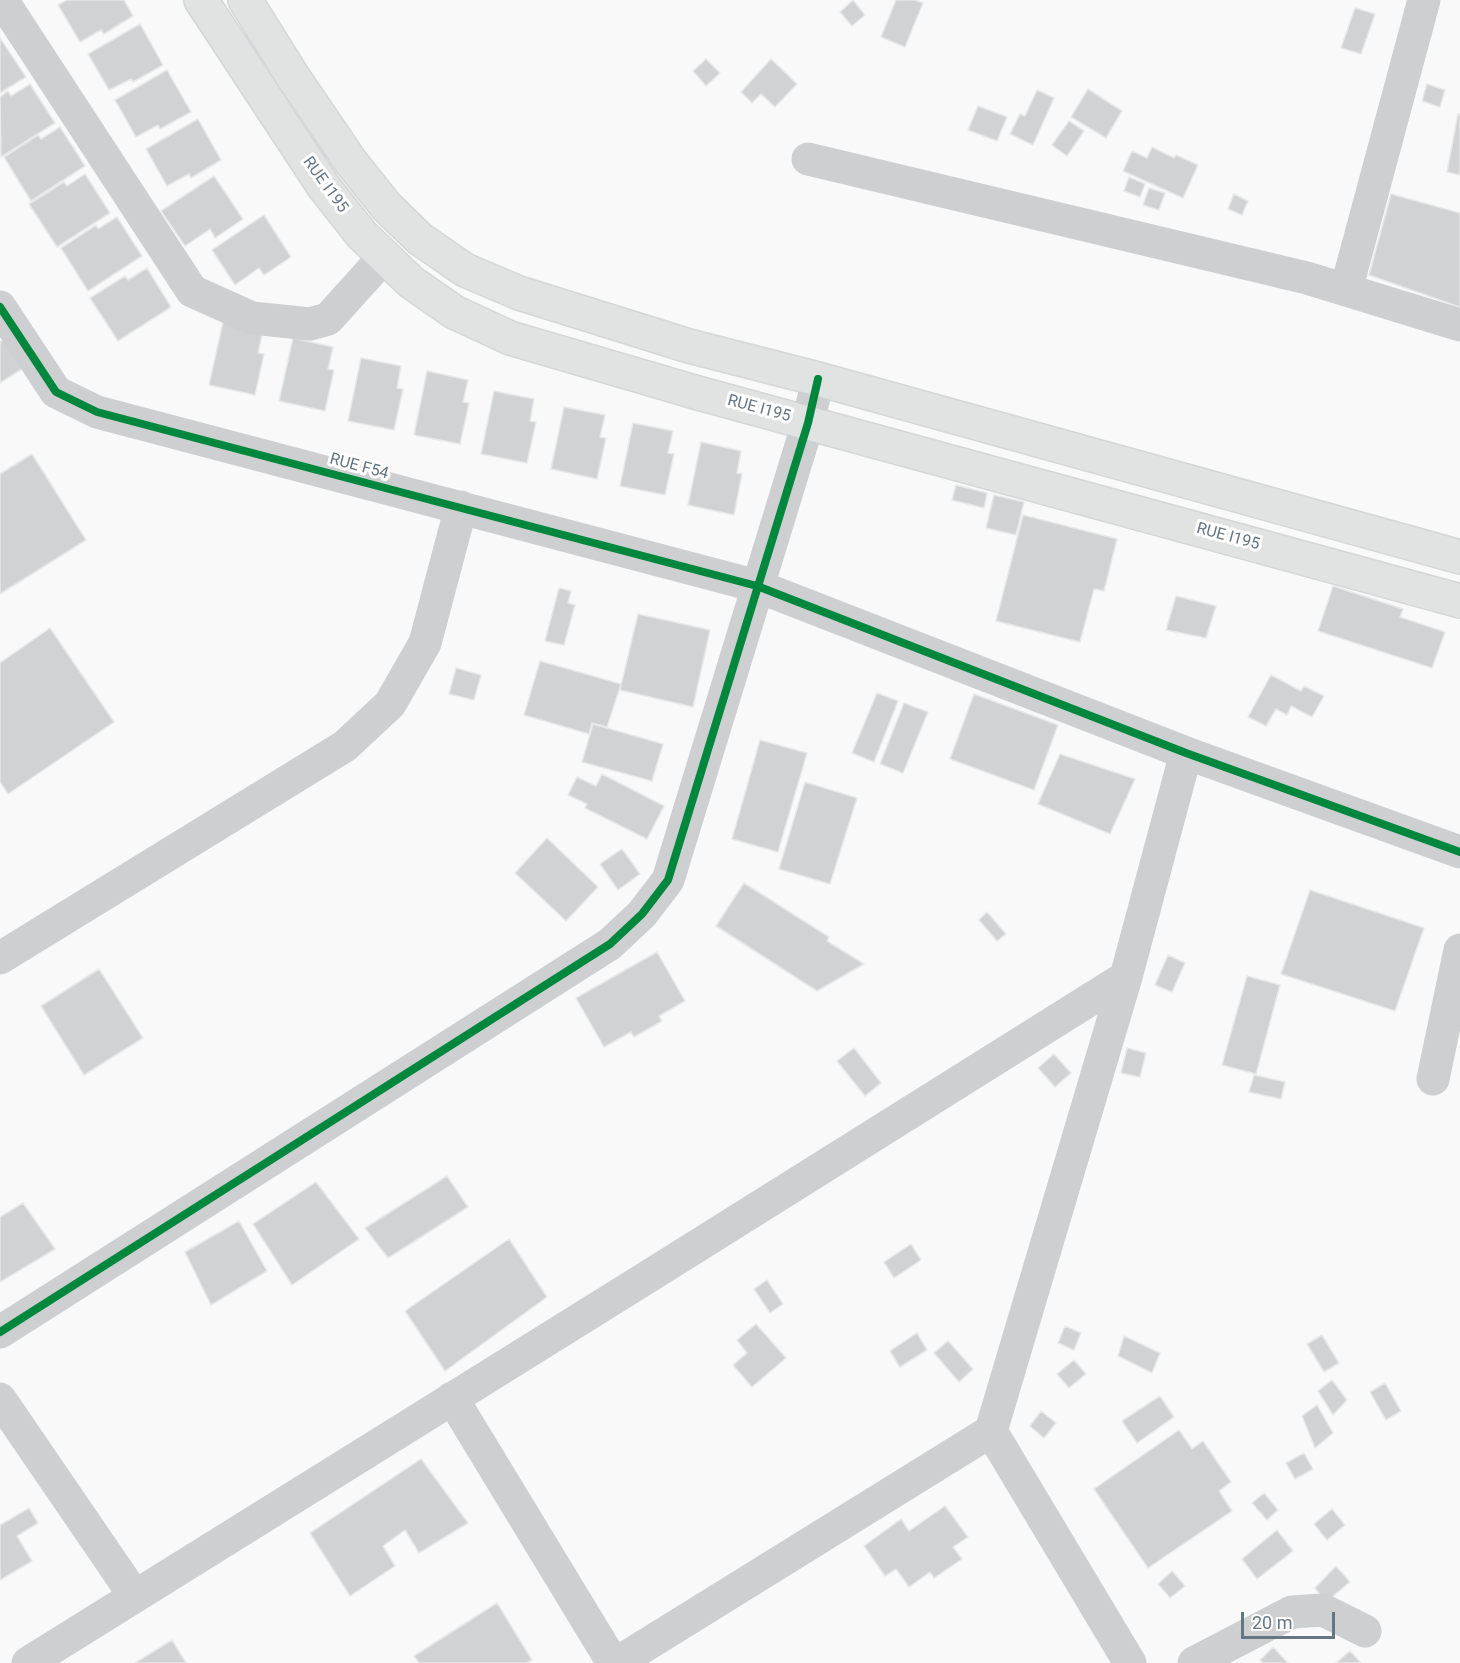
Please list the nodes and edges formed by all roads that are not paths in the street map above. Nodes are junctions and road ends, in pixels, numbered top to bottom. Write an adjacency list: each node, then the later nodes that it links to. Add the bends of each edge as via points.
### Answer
1 (2, 0): 6 (street, via 192,291 252,318 310,324 328,319)
2 (201, 0): 6 (main road, RUE I195, via 324,187)
3 (245, 0): 10 (main road, via 345,153 386,206 420,239 465,270 519,293 689,346)
4 (1424, 0): 7 (street)
5 (808, 159): 7 (street)
6 (384, 257): 11 (main road, RUE I195, via 454,312 510,338)
7 (1346, 290): 9 (street)
8 (0, 307): 12 (street, RUE F54, via 56,392 97,412)
9 (1460, 325)
10 (818, 379): 11 (street); 13 (main road)
11 (808, 423): 14 (street); 15 (main road, RUE I195)
12 (460, 507): 14 (street, RUE F54); 19 (street, via 425,643 390,704 345,746)
13 (1460, 557)
14 (757, 586): 16 (street, RUE F54); 22 (street, via 668,880 642,914 610,944)
15 (1460, 601)
16 (1186, 753): 17 (street, RUE F54); 20 (street)
17 (1460, 852)
18 (1460, 950): 21 (street)
19 (0, 958)
20 (1126, 977): 23 (street); 25 (street)
21 (1433, 1079)
22 (0, 1332)
23 (452, 1398): 26 (street); 29 (street)
24 (0, 1399): 26 (street)
25 (992, 1431): 29 (street); 30 (street)
26 (134, 1596): 28 (street)
27 (1365, 1631): 31 (street, via 1323,1610 1292,1612)
28 (28, 1663)
29 (615, 1663)
30 (1130, 1663)
31 (1194, 1663)

